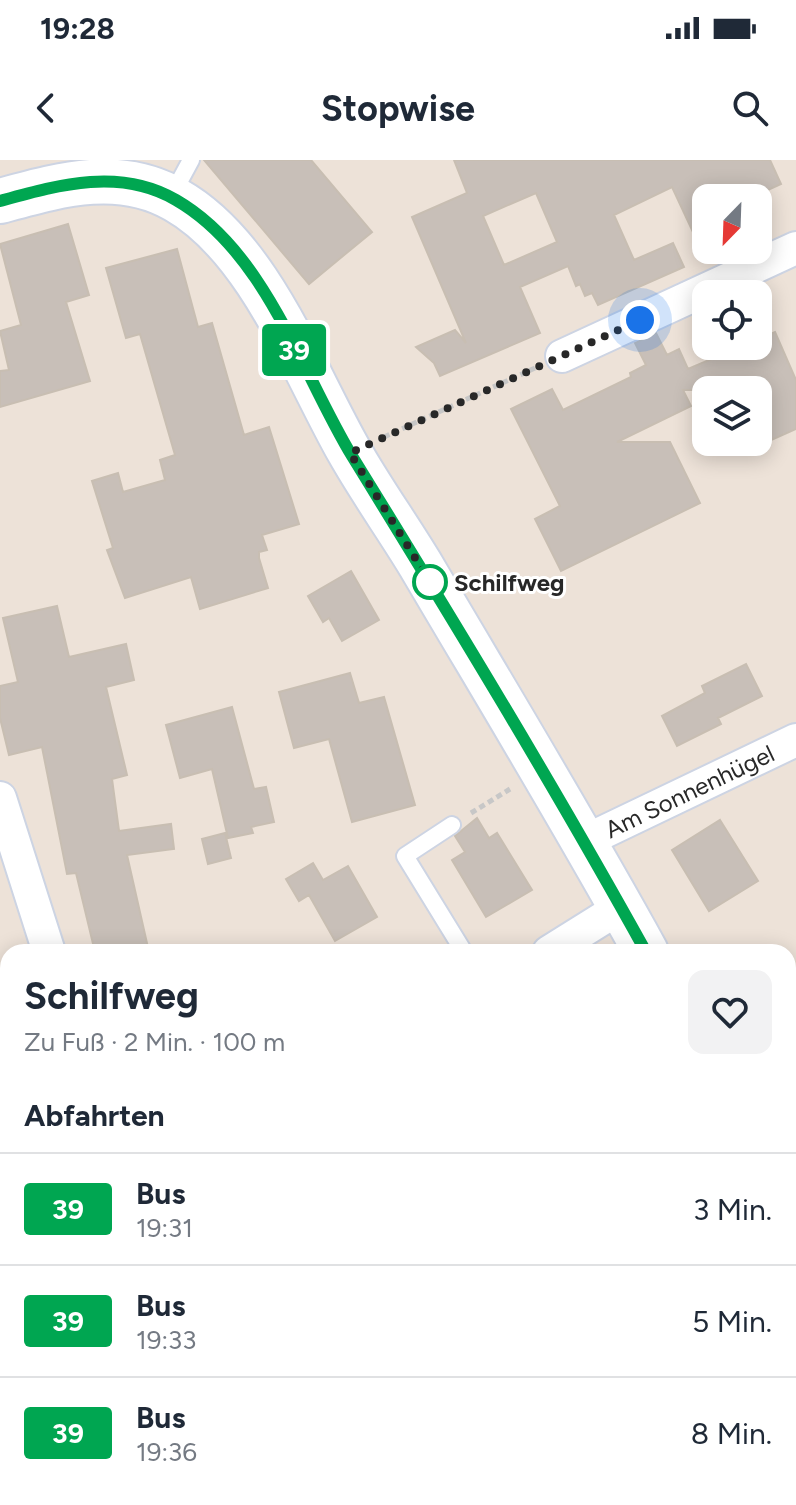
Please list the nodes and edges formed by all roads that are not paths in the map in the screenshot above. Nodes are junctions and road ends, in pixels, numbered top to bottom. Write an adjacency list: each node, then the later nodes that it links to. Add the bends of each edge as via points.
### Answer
1 (113, 171): 2 (street); 3 (street)
2 (181, 179): 9 (street, via 207,221 252,273 350,453)
3 (0, 201)
4 (796, 248): 5 (street)
5 (562, 356)
6 (796, 740): 9 (street, Am Sonnenhügel)
7 (0, 798): 11 (street)
8 (452, 825): 12 (lane, via 405,856)
9 (583, 842): 10 (street)
10 (621, 907): 13 (street); 14 (street)
11 (46, 944)
12 (459, 944)
13 (562, 944)
14 (642, 944)

